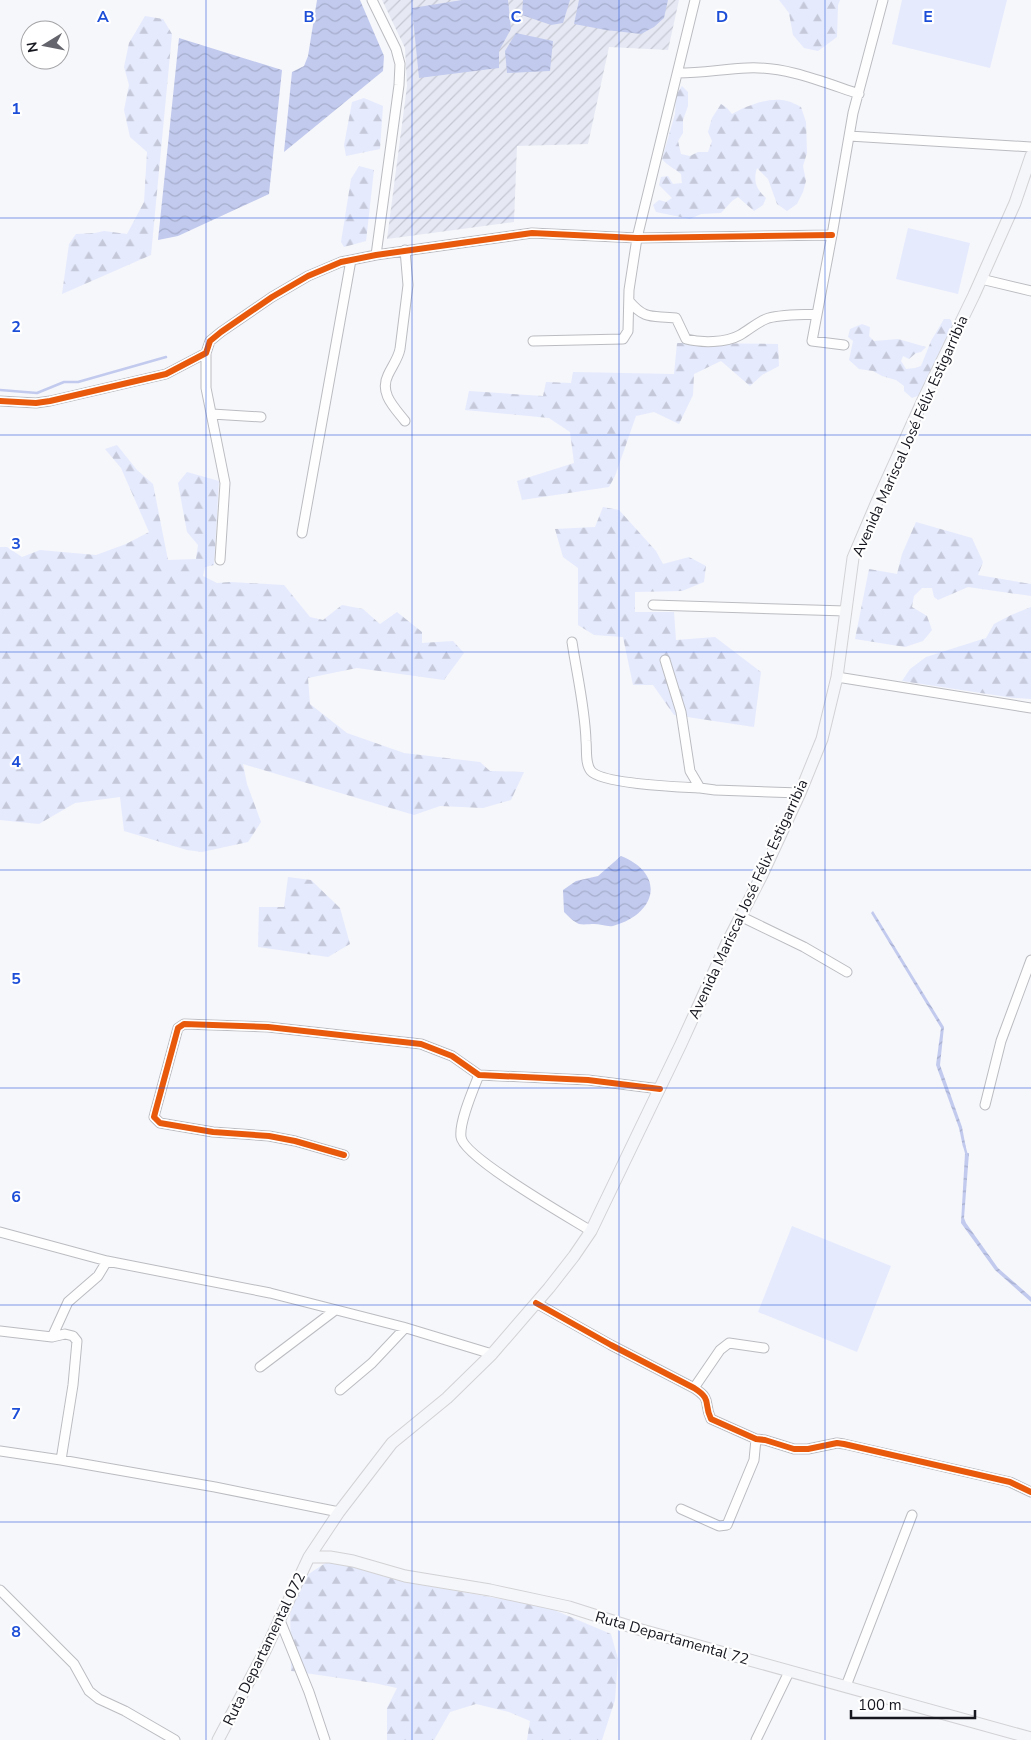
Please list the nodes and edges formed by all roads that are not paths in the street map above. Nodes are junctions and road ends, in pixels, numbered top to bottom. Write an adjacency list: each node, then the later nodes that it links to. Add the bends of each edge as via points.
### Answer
1 (372, 0): 12 (street, via 400,64)
2 (695, 0): 4 (street)
3 (883, 0): 5 (street)
4 (678, 73): 5 (street, via 748,68 785,71); 10 (street)
5 (858, 94): 6 (street)
6 (849, 136): 7 (street); 9 (street)
7 (1031, 147)
8 (1031, 156): 14 (main road, Avenida Mariscal José Félix Estigarribia, via 1015,203)
9 (832, 235): 10 (street); 17 (street)
10 (637, 238): 11 (street, via 532,233); 16 (street)
11 (405, 250): 12 (street); 24 (street, via 408,285 400,349 384,383 386,395)
12 (376, 255): 13 (street)
13 (351, 260): 20 (street, via 308,276 272,297 210,341); 25 (street)
14 (981, 279): 15 (street); 28 (main road, Avenida Mariscal José Félix Estigarribia, via 857,549)
15 (1031, 291)
16 (629, 301): 17 (street, via 638,312 651,317 676,318 686,339 692,340 729,340 768,318); 18 (street, via 628,330 623,339)
17 (817, 314): 19 (street, via 812,341)
18 (533, 341)
19 (844, 345)
20 (206, 353): 21 (street, via 166,374 50,401); 22 (street, via 206,388)
21 (0, 401)
22 (212, 414): 23 (street); 26 (street, via 225,483)
23 (261, 417)
24 (405, 421)
25 (302, 533)
26 (220, 560)
27 (653, 605): 28 (street)
28 (846, 611): 31 (main road, Avenida Mariscal José Félix Estigarribia)
29 (572, 642): 33 (street, via 591,771 632,782)
30 (665, 660): 33 (street, via 681,712 690,771)
31 (837, 677): 32 (street); 34 (main road, Avenida Mariscal José Félix Estigarribia, via 822,739)
32 (1031, 708)
33 (700, 788): 34 (street)
34 (800, 793): 35 (main road, Avenida Mariscal José Félix Estigarribia)
35 (740, 916): 37 (street); 39 (main road, Avenida Mariscal José Félix Estigarribia)
36 (1031, 960): 40 (street, via 1001,1041)
37 (847, 972)
38 (479, 1075): 39 (street, via 588,1080); 41 (street, via 452,1056 421,1044 268,1028 184,1024 178,1028 154,1117 160,1123 213,1132 269,1136); 42 (street, via 462,1125 462,1144 543,1203)
39 (660, 1089): 42 (main road, Avenida Mariscal José Félix Estigarribia)
40 (985, 1105)
41 (344, 1155)
42 (590, 1231): 45 (main road, Avenida Mariscal José Félix Estigarribia)
43 (0, 1232): 44 (street)
44 (107, 1261): 46 (street, via 270,1293); 49 (street, via 98,1276 68,1302)
45 (536, 1303): 51 (main road, Avenida Mariscal José Félix Estigarribia); 53 (street)
46 (334, 1311): 47 (street); 52 (street)
47 (405, 1328): 51 (street); 54 (street, via 372,1363)
48 (0, 1331): 49 (street)
49 (52, 1337): 57 (street, via 65,1334 77,1341)
50 (764, 1348): 53 (street, via 724,1345)
51 (492, 1354): 60 (main road, Avenida Mariscal José Félix Estigarribia, via 447,1398 392,1443)
52 (260, 1368)
53 (694, 1388): 55 (street, via 707,1399 711,1419)
54 (340, 1390)
55 (756, 1439): 58 (street, via 794,1449 844,1444 1010,1482); 59 (street, via 754,1460 727,1525 719,1526)
56 (0, 1451): 57 (street)
57 (61, 1460): 60 (street, via 216,1486)
58 (1031, 1492)
59 (681, 1509)
60 (339, 1512): 62 (main road, Avenida Mariscal José Félix Estigarribia)
61 (912, 1514): 66 (street)
62 (309, 1557): 64 (main road, Ruta Departamental 072); 65 (main road, Ruta Departamental 72, via 353,1561 405,1576 569,1607)
63 (0, 1590): 68 (street, via 74,1664 89,1691)
64 (279, 1618): 69 (main road, Ruta Departamental 072); 70 (street)
65 (789, 1672): 66 (main road, Ruta Departamental 72); 71 (street)
66 (846, 1686): 67 (main road, Ruta Departamental 72)
67 (1031, 1738)
68 (175, 1740)
69 (218, 1740)
70 (325, 1740)
71 (756, 1740)

